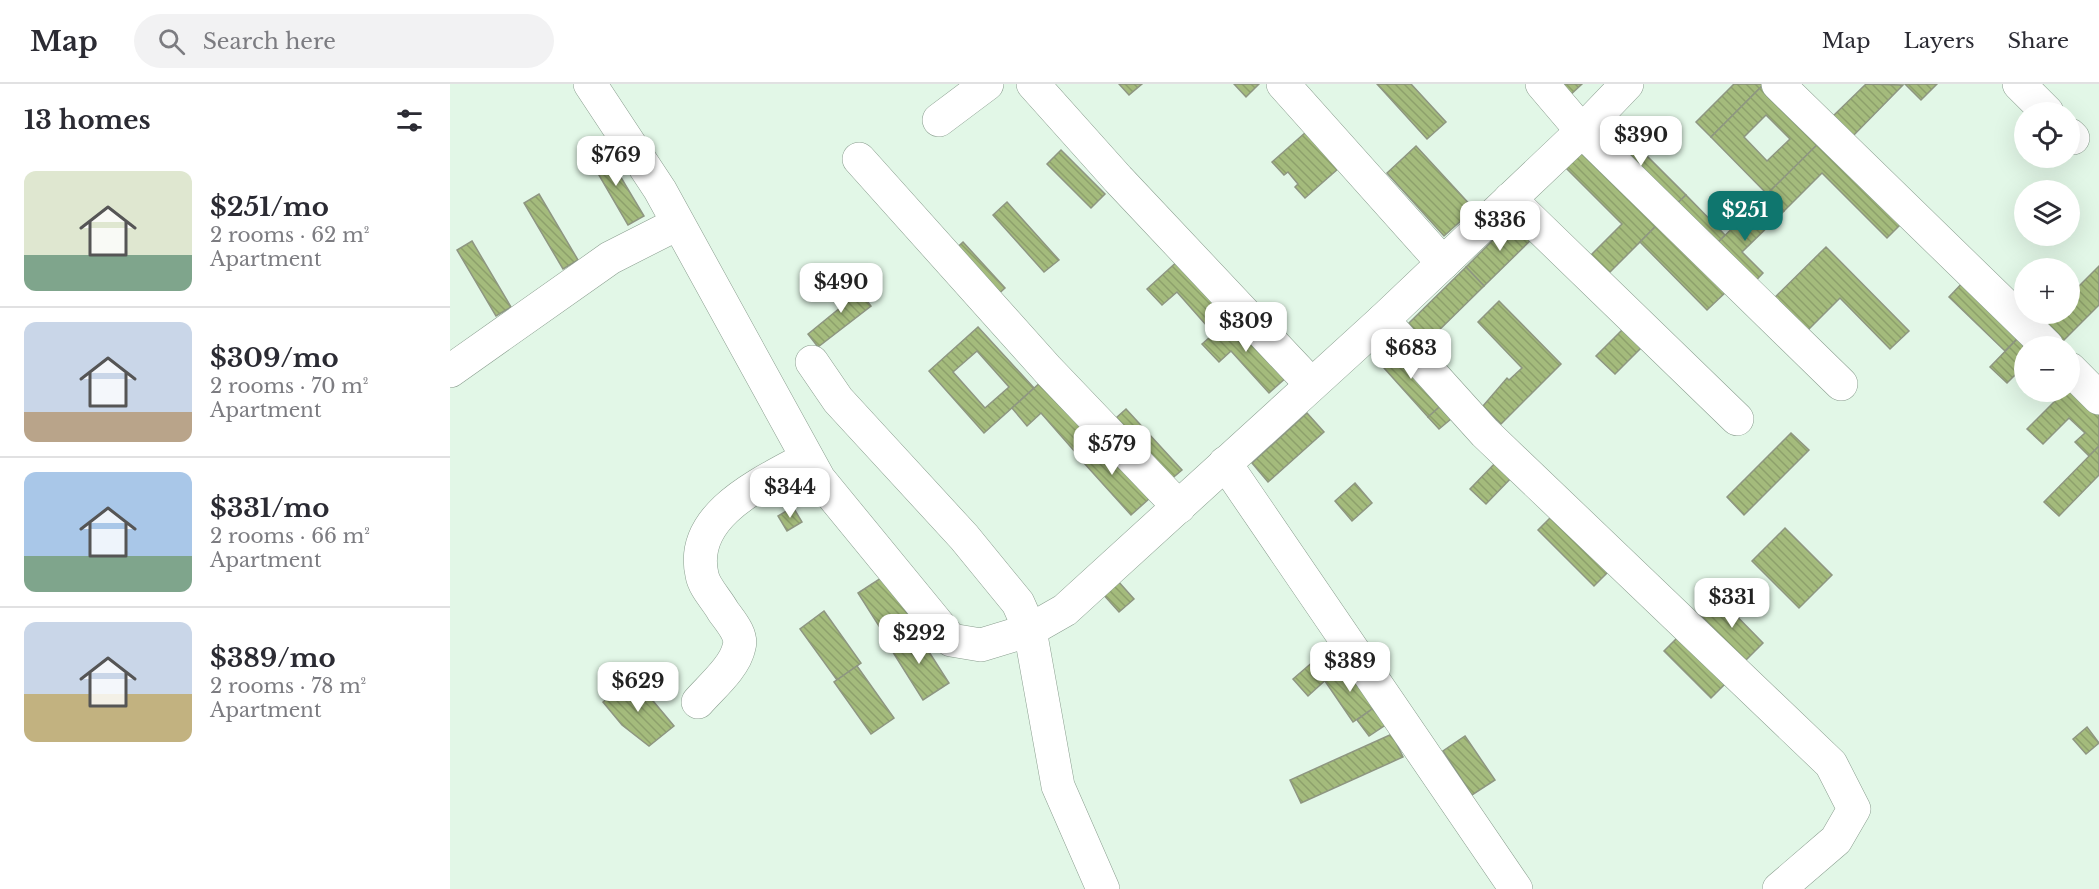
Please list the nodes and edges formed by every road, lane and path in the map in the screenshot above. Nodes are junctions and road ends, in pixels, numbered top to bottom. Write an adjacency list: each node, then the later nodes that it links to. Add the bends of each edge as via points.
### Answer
1 (590, 84): 14 (street, via 660,190)
2 (987, 84): 10 (street)
3 (1033, 84): 21 (street)
4 (1283, 84): 15 (street)
5 (1542, 84): 11 (street)
6 (1627, 84): 11 (street)
7 (1778, 84): 17 (street)
8 (2019, 84): 9 (street)
9 (2038, 102)
10 (939, 120)
11 (1582, 131): 13 (street); 22 (street)
12 (860, 159): 27 (street, via 1047,370)
13 (1510, 199): 15 (street); 24 (street)
14 (677, 225): 19 (street, via 610,258); 25 (street)
15 (1443, 263): 16 (street)
16 (1383, 320): 21 (street); 32 (street, via 1485,433 1831,764 1854,809 1836,840)
17 (2037, 336)
18 (812, 362): 28 (street, via 845,408 964,537 1018,603)
19 (450, 371)
20 (2080, 379): 23 (street)
21 (1311, 384): 26 (street)
22 (1842, 384)
23 (2099, 398)
24 (1737, 419)
25 (807, 458): 28 (street, via 819,479 951,640 981,645); 29 (street, via 746,493 712,524 700,546 702,577 738,633 740,645 735,657)
26 (1225, 463): 27 (street); 31 (street)
27 (1179, 507): 28 (street, via 1065,610)
28 (1030, 630): 30 (street, via 1058,786)
29 (698, 702)
30 (1103, 889)
31 (1516, 889)
32 (1779, 889)

